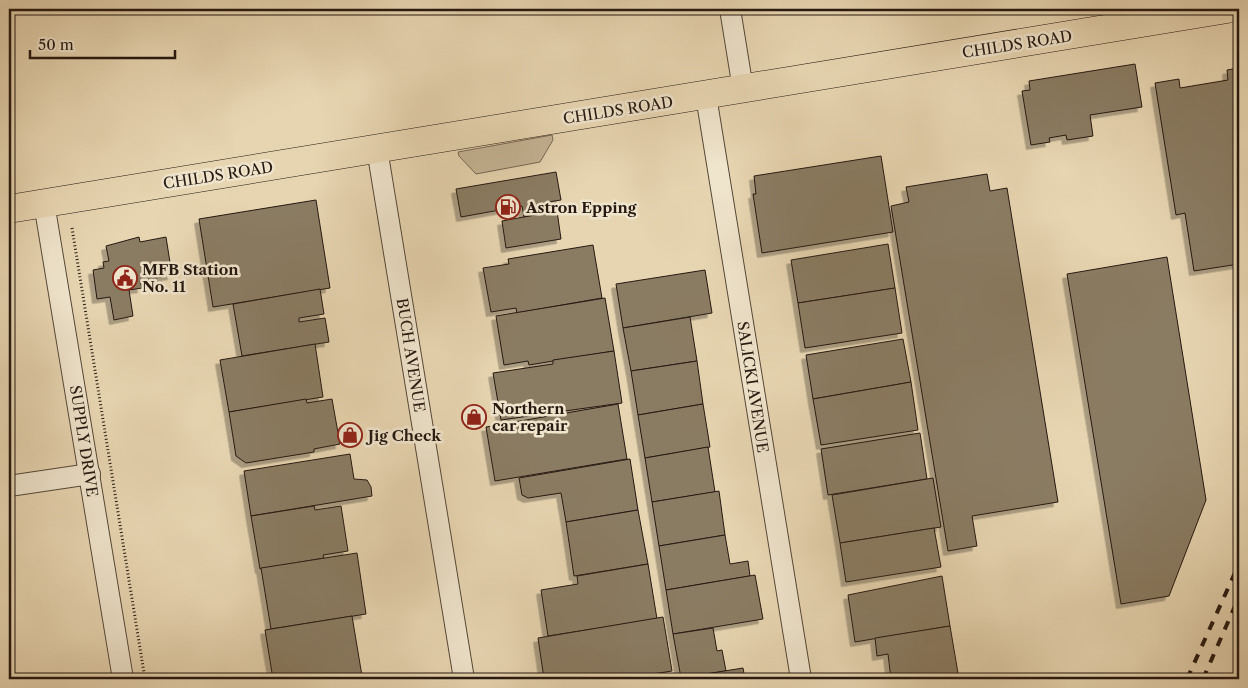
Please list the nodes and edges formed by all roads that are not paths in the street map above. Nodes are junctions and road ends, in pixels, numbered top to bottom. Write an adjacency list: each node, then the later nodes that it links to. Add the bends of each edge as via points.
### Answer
1 (730, 9): 3 (street)
2 (1227, 9): 3 (main road, CHILDS ROAD)
3 (743, 89): 4 (main road, CHILDS ROAD)
4 (706, 96): 5 (main road, CHILDS ROAD); 12 (street, SALICKI AVENUE)
5 (377, 149): 6 (main road, CHILDS ROAD); 11 (street, BUCH AVENUE)
6 (44, 203): 7 (main road, CHILDS ROAD); 8 (street, SUPPLY DRIVE)
7 (9, 209)
8 (90, 474): 9 (street); 10 (street, SUPPLY DRIVE)
9 (9, 486)
10 (122, 679)
11 (464, 679)
12 (801, 679)

